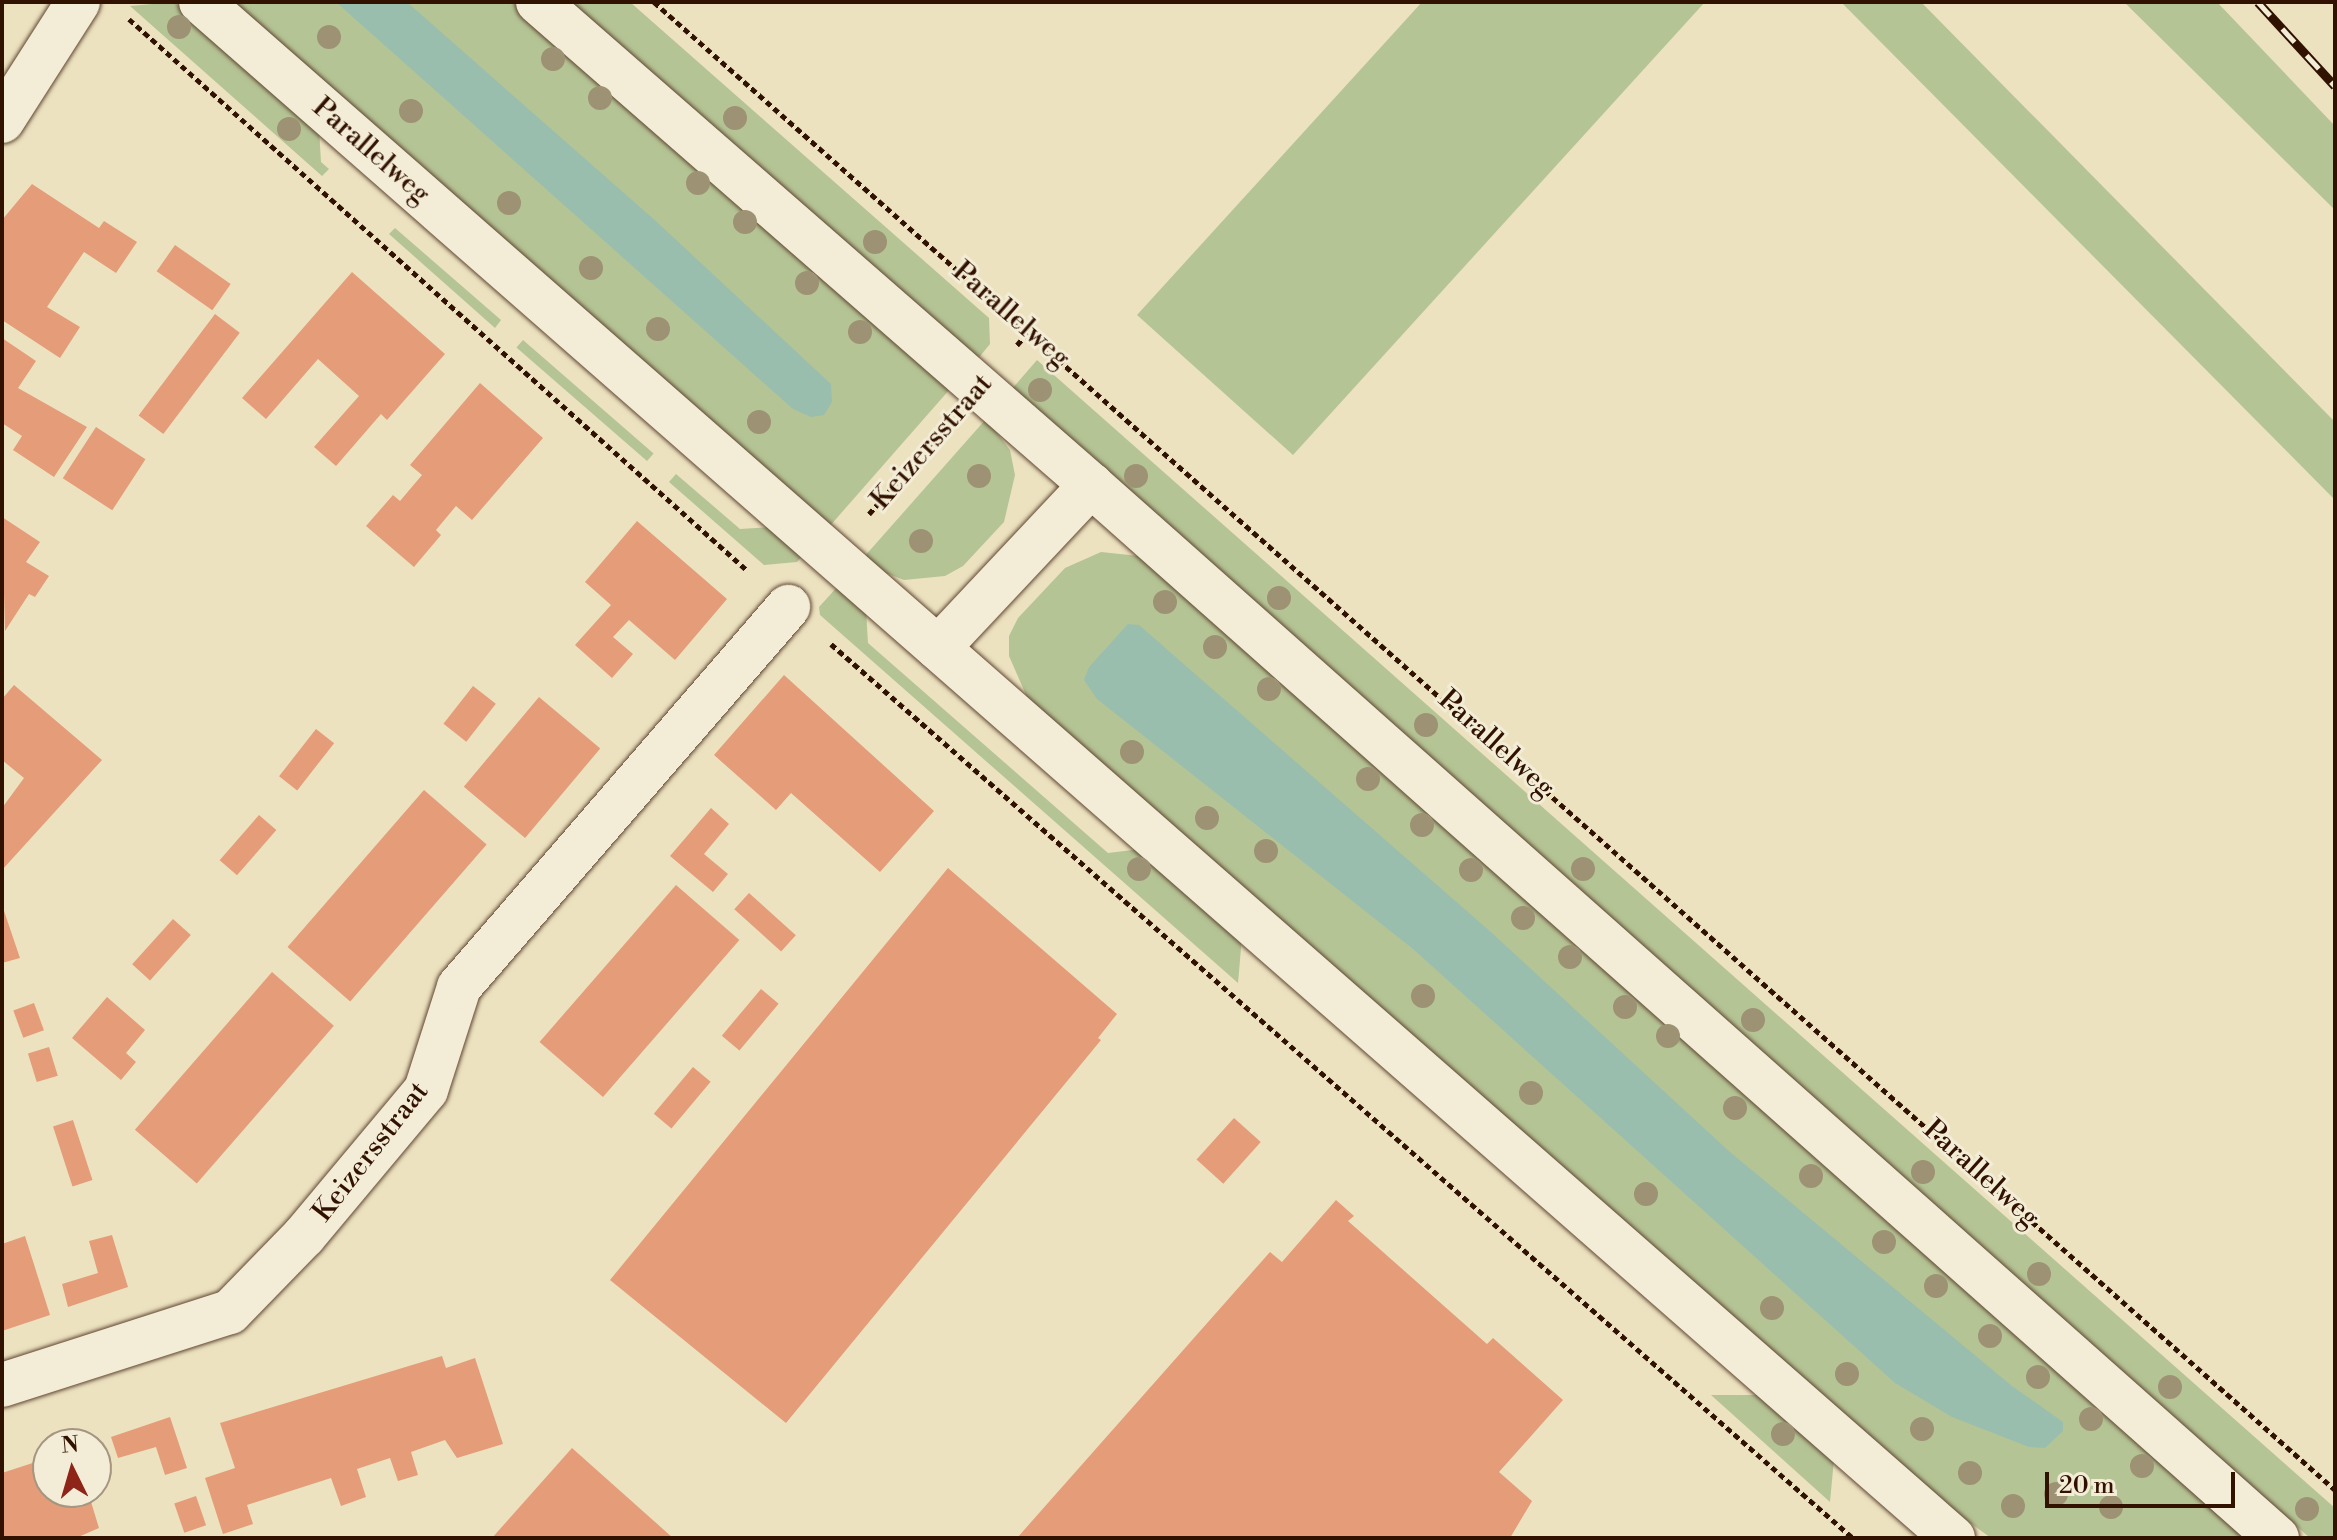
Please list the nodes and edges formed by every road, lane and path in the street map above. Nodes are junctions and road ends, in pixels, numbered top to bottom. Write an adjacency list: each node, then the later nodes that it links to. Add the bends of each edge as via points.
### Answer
1 (78, 2): 6 (street)
2 (201, 2): 10 (street, Parallelweg)
3 (538, 2): 8 (street)
4 (654, 2): 7 (path, Parallelweg)
5 (122, 13): 11 (path)
6 (2, 121)
7 (1029, 331): 8 (path, Keizersstraat); 14 (path, Parallelweg)
8 (980, 387): 9 (street); 10 (path, Keizersstraat)
9 (1091, 485): 12 (street); 17 (street)
10 (834, 554): 12 (street, Parallelweg)
11 (788, 607): 13 (street, Keizersstraat, via 459,987 426,1090 304,1236 230,1312); 15 (path)
12 (938, 648): 16 (street, Parallelweg)
13 (2, 1385)
14 (2335, 1490)
15 (1853, 1538)
16 (1953, 1538)
17 (2277, 1538)

